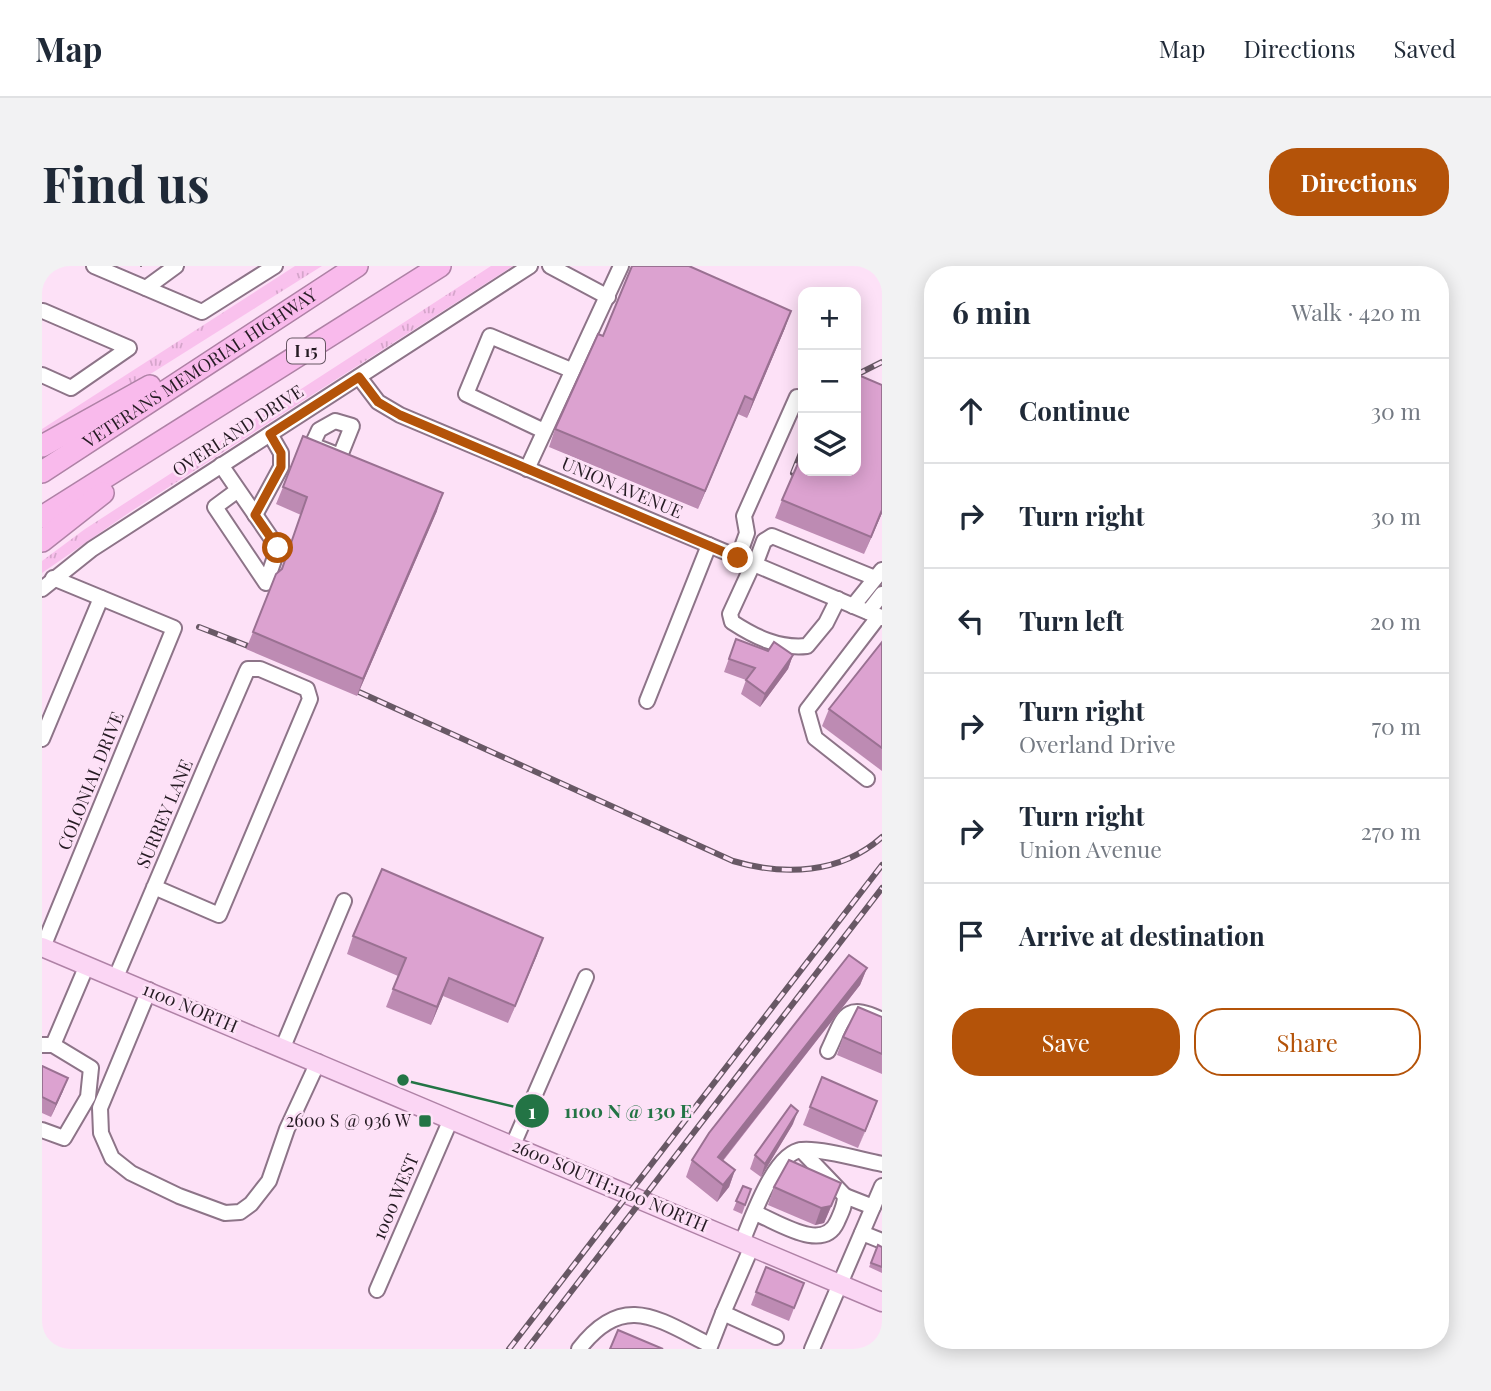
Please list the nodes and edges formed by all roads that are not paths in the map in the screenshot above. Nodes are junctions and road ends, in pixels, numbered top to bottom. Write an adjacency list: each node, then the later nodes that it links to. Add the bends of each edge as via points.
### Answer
1 (94, 266): 9 (street)
2 (176, 266): 9 (street)
3 (275, 266): 9 (street, via 202,312)
4 (357, 266): 12 (highway, VETERANS MEMORIAL HIGHWAY / I 15)
5 (440, 266): 22 (highway, I 15)
6 (530, 266): 16 (street, OVERLAND DRIVE)
7 (550, 266): 10 (street)
8 (621, 266): 10 (street)
9 (146, 288)
10 (608, 297): 14 (street)
11 (42, 298): 13 (street, via 47,301)
12 (304, 300): 23 (highway); 26 (highway, VETERANS MEMORIAL HIGHWAY / I 15)
13 (42, 312): 15 (street, via 129,348 71,388)
14 (571, 370): 20 (street); 20 (street, via 490,336 466,394)
15 (42, 375)
16 (359, 377): 18 (street, OVERLAND DRIVE); 25 (street, UNION AVENUE, via 388,409)
17 (797, 397): 32 (street, via 744,516 747,533)
18 (312, 406): 19 (street); 21 (street, OVERLAND DRIVE)
19 (323, 427)
20 (544, 431): 25 (street)
21 (270, 434): 24 (street, OVERLAND DRIVE); 28 (street, via 281,453 281,467)
22 (171, 435): 29 (highway, I 15); 30 (highway)
23 (42, 446)
24 (221, 465): 27 (street); 35 (street, OVERLAND DRIVE)
25 (527, 469): 31 (street, UNION AVENUE)
26 (42, 472)
27 (238, 490): 28 (street); 28 (street, via 215,507 266,583 278,548)
28 (255, 515)
29 (42, 517)
30 (42, 541)
31 (709, 545): 32 (street, UNION AVENUE); 42 (street)
32 (738, 558): 33 (street, UNION AVENUE)
33 (754, 564): 34 (street, via 764,541 772,536); 39 (street, UNION AVENUE); 39 (street, via 730,614 732,622 749,633 788,648 807,646)
34 (879, 574): 40 (street)
35 (53, 578): 36 (street, OVERLAND DRIVE); 38 (street)
36 (42, 589)
37 (882, 594): 41 (street)
38 (101, 598): 43 (street); 47 (street, COLONIAL DRIVE, via 174,628)
39 (838, 599): 40 (street, UNION AVENUE)
40 (853, 606): 41 (street, UNION AVENUE)
41 (876, 615): 44 (street, via 807,710 815,738)
42 (648, 701)
43 (42, 739)
44 (867, 779)
45 (154, 887): 45 (street, SURREY LANE, via 219,915 310,699 303,687 251,667 246,673); 49 (street, SURREY LANE)
46 (344, 901): 54 (street)
47 (42, 947): 48 (main road, 1100 NORTH)
48 (87, 965): 49 (main road, 1100 NORTH); 53 (street)
49 (116, 977): 51 (main road, 1100 NORTH)
50 (586, 977): 60 (street)
51 (149, 990): 54 (main road, 1100 NORTH); 56 (street, via 100,1108 101,1133 112,1158 131,1173 179,1196 225,1213 240,1212 251,1204 269,1181)
52 (882, 1020): 55 (street, via 853,1011 844,1018)
53 (48, 1045): 59 (street, via 91,1068 88,1097 64,1139)
54 (282, 1047): 56 (main road, 1100 NORTH)
55 (828, 1051)
56 (318, 1062): 57 (main road, 1100 NORTH)
57 (337, 1070): 58 (main road, 2600 SOUTH;1100 NORTH)
58 (451, 1119): 60 (main road, 2600 SOUTH;1100 NORTH); 71 (street, 1000 WEST)
59 (42, 1130)
60 (513, 1145): 69 (main road, 2600 SOUTH;1100 NORTH)
61 (801, 1150): 62 (street); 64 (street); 66 (street, via 787,1156 775,1170)
62 (882, 1164)
63 (882, 1186): 65 (street)
64 (845, 1196): 65 (street); 66 (street, via 832,1233 824,1237)
65 (873, 1207): 67 (street)
66 (755, 1213): 69 (street)
67 (862, 1233): 68 (street); 70 (street)
68 (882, 1241)
69 (747, 1244): 70 (main road, 2600 SOUTH;1100 NORTH); 73 (street)
70 (840, 1284): 72 (main road, 2600 SOUTH;1100 NORTH); 77 (street)
71 (377, 1290)
72 (882, 1301)
73 (723, 1313): 74 (street); 75 (street)
74 (776, 1336)
75 (710, 1347): 76 (street, via 639,1313 611,1318)
76 (579, 1349)
77 (812, 1349)

